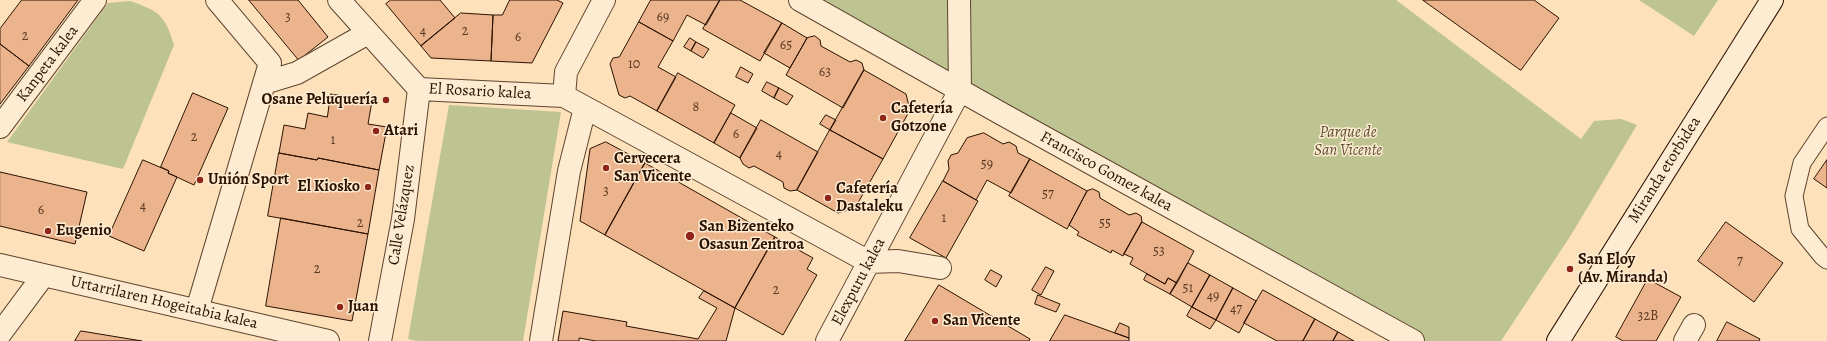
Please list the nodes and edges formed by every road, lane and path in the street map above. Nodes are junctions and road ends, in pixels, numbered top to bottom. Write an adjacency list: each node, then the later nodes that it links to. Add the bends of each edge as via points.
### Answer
1 (95, 0): 15 (street, Kanpeta kalea)
2 (217, 0): 9 (street, via 270,63)
3 (339, 0): 8 (street, El Rosario kalea)
4 (604, 0): 12 (street, via 566,72)
5 (800, 0): 11 (street, Francisco Gomez kalea)
6 (959, 0): 11 (street, Elexpuru kalea)
7 (1772, 0): 29 (street, Miranda etorbidea)
8 (368, 33): 9 (street, via 297,73); 10 (street, El Rosario kalea)
9 (264, 83): 21 (street)
10 (419, 89): 12 (street, El Rosario kalea); 25 (street, Calle Velázquez, via 403,219)
11 (960, 90): 17 (street, Elexpuru kalea); 28 (street, Francisco Gomez kalea)
12 (564, 96): 13 (street)
13 (585, 108): 17 (street); 26 (street, via 569,171)
14 (1827, 126): 16 (lane, via 1802,163 1794,196 1800,229)
15 (0, 127)
16 (1827, 260)
17 (869, 262): 19 (street, via 898,261); 27 (street, Elexpuru kalea)
18 (0, 265): 20 (street, Urtarrilaren Hogeitabia kalea)
19 (940, 268)
20 (43, 276): 21 (street, Urtarrilaren Hogeitabia kalea); 22 (street)
21 (197, 310): 23 (street, Urtarrilaren Hogeitabia kalea)
22 (0, 334)
23 (276, 335): 24 (street, Urtarrilaren Hogeitabia kalea)
24 (328, 341)
25 (380, 341)
26 (541, 341)
27 (827, 341)
28 (1413, 341)
29 (1558, 341)

